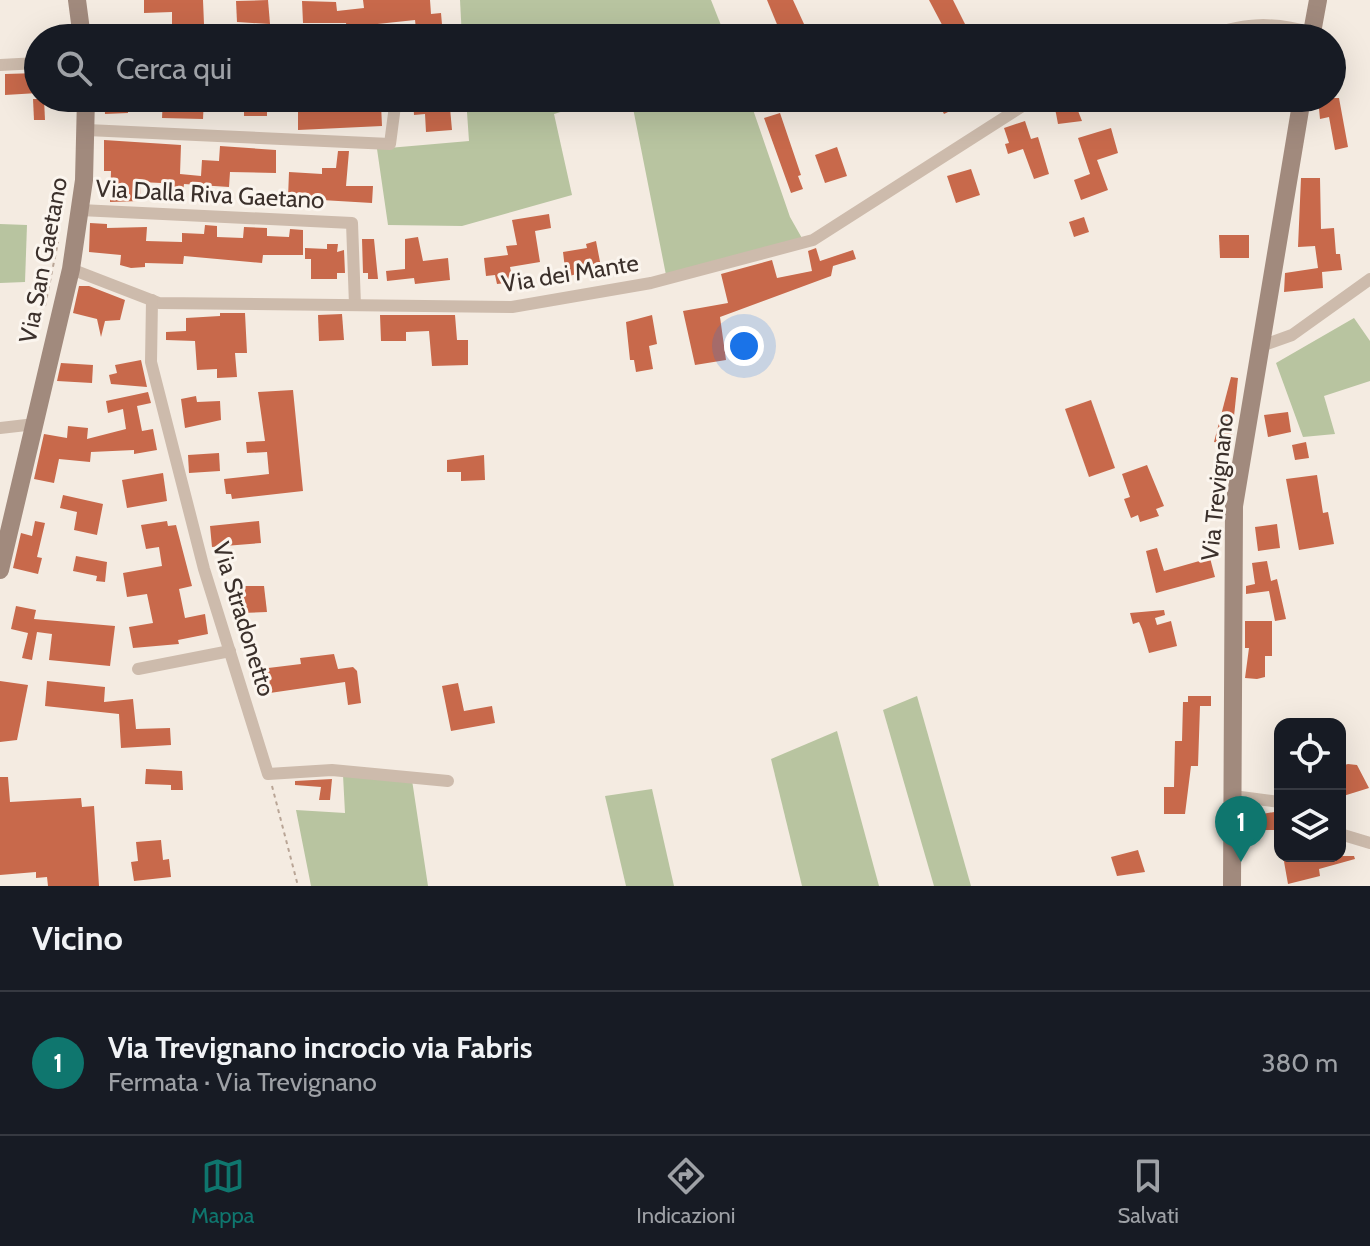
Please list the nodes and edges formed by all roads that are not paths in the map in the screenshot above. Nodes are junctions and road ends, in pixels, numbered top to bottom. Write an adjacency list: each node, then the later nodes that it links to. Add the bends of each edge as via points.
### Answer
1 (77, 0): 3 (main road)
2 (1318, 0): 4 (main road)
3 (80, 24)
4 (1314, 24)
5 (24, 64): 6 (street)
6 (0, 65)
7 (86, 112): 11 (main road, Via San Gaetano)
8 (394, 112): 11 (street, via 390,144)
9 (1013, 112): 16 (street, Via dei Mante, via 813,240 651,283 512,307)
10 (1300, 112): 17 (main road, Via Trevignano)
11 (87, 130): 12 (main road, Via San Gaetano)
12 (80, 210): 13 (main road, Via San Gaetano); 16 (street, Via Dalla Riva Gaetano, via 352,223)
13 (71, 269): 15 (street, Via dei Mante); 18 (main road, Via San Gaetano)
14 (1370, 279): 17 (street, via 1292,335)
15 (152, 300): 16 (street, Via dei Mante); 21 (street, Via Stradonetto, via 151,362)
16 (355, 305)
17 (1258, 347): 24 (main road, Via Trevignano, via 1234,506)
18 (35, 424): 19 (street); 20 (main road, Via San Gaetano)
19 (0, 428)
20 (0, 570)
21 (230, 651): 22 (street); 23 (street, Via Stradonetto, via 268,774 332,770)
22 (138, 669)
23 (448, 781)
24 (1233, 796): 25 (street); 28 (main road, Via Trevignano)
25 (1274, 801)
26 (1346, 836): 27 (street)
27 (1370, 843)
28 (1232, 886)

